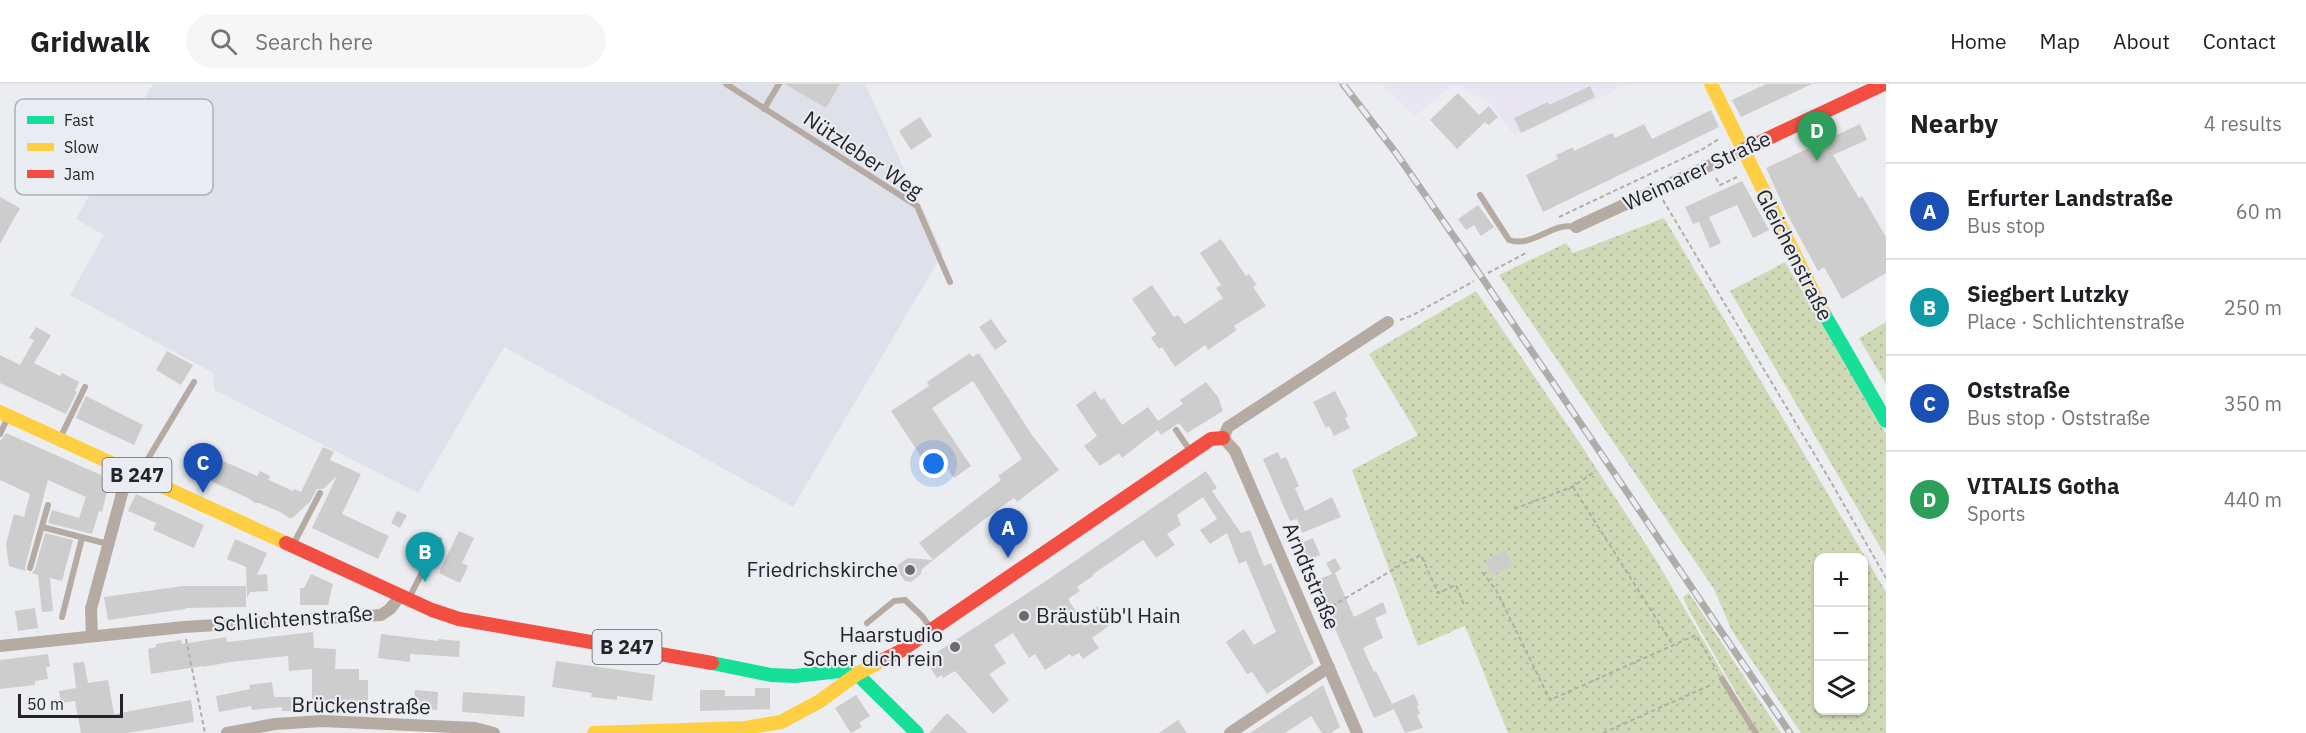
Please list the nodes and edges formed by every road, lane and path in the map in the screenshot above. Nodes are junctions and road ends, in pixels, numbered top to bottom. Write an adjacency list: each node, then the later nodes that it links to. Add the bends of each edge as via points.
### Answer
1 (726, 84): 5 (lane, Nützleber Weg)
2 (779, 84): 5 (lane)
3 (1711, 84): 7 (street, Gleichenstraße)
4 (1884, 84): 7 (street, Weimarer Straße)
5 (764, 109): 15 (lane, Nützleber Weg, via 917,206)
6 (1724, 133): 11 (path, via 1719,141 1547,222)
7 (1743, 150): 8 (street, Weimarer Straße); 20 (street, Gleichenstraße, via 1812,294)
8 (1657, 189): 10 (street, Weimarer Straße); 39 (path)
9 (1480, 195): 11 (lane, via 1509,240 1522,242)
10 (1576, 227): 11 (lane, via 1566,225)
11 (1551, 231)
12 (1536, 248): 13 (path)
13 (1488, 273)
14 (1474, 281): 16 (path, via 1413,315)
15 (950, 282)
16 (1388, 322): 23 (street, via 1228,427)
17 (194, 382): 27 (lane)
18 (85, 387): 24 (lane)
19 (4, 414): 22 (lane); 24 (street, B 247)
20 (1886, 421)
21 (1176, 430): 25 (lane)
22 (0, 434)
23 (1223, 438): 25 (street, via 1211,439); 43 (street, Arndtstraße, via 1235,451)
24 (59, 439): 27 (street, B 247)
25 (1191, 452): 45 (street)
26 (1596, 471): 28 (path)
27 (133, 473): 35 (street); 36 (street, B 247, via 222,518)
28 (1573, 487): 31 (path); 48 (path)
29 (320, 493): 36 (lane)
30 (48, 505): 32 (lane)
31 (1514, 509)
32 (42, 527): 33 (lane); 37 (lane)
33 (82, 538): 35 (lane); 42 (lane)
34 (439, 540): 40 (lane)
35 (108, 544): 46 (street, via 91,609)
36 (293, 546): 40 (street, B 247)
37 (30, 568)
38 (1482, 572): 48 (path, via 1496,590 1550,700)
39 (1886, 579)
40 (404, 598): 46 (street, Schlichtenstraße, via 381,615); 51 (street, B 247, via 459,619 759,673 795,676 840,671)
41 (1464, 605): 43 (path, via 1456,585 1437,593 1421,555)
42 (62, 617)
43 (1308, 620): 50 (street, Arndtstraße)
44 (867, 623): 45 (lane, via 894,601 905,600)
45 (932, 630): 51 (street)
46 (92, 636): 49 (street, Schlichtenstraße)
47 (186, 638): 53 (path)
48 (1673, 645): 52 (path, via 1696,635)
49 (0, 646)
50 (1329, 666): 58 (street); 59 (street, Arndtstraße)
51 (857, 675): 56 (street, via 801,712 762,727); 57 (street)
52 (1722, 679): 60 (path); 61 (lane)
53 (205, 733)
54 (227, 733): 55 (street, Brückenstraße, via 322,721 475,728)
55 (494, 733)
56 (594, 733)
57 (917, 733)
58 (1230, 733)
59 (1357, 733)
60 (1603, 733)
61 (1756, 733)

